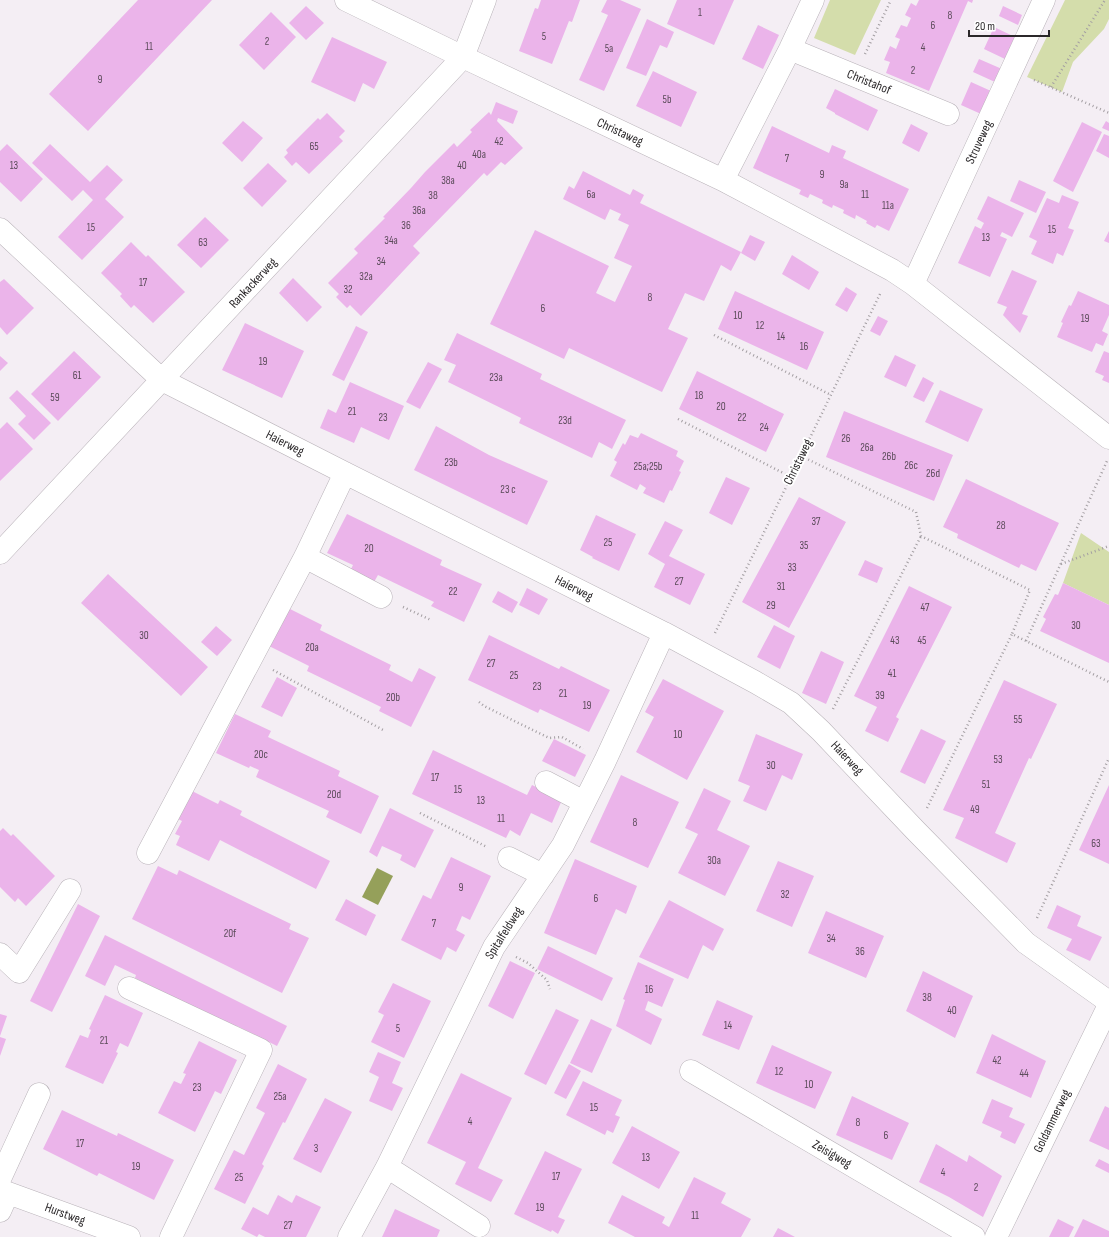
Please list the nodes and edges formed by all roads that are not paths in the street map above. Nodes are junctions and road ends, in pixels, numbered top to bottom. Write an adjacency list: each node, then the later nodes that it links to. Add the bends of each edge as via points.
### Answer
1 (346, 0): 6 (street, Christaweg)
2 (485, 0): 6 (street, Rankackerweg)
3 (813, 0): 5 (street)
4 (1044, 0): 10 (street, Struveweg)
5 (790, 50): 7 (street, Christahof); 8 (street)
6 (463, 57): 8 (street, Christaweg); 11 (street, Rankackerweg)
7 (948, 114)
8 (723, 180): 10 (street, Christaweg)
9 (0, 229): 11 (street, Haierweg)
10 (914, 284): 12 (street, Christaweg)
11 (162, 380): 13 (street, Haierweg); 14 (street, Rankackerweg)
12 (1109, 438)
13 (345, 473): 15 (street); 17 (street, Haierweg)
14 (0, 554)
15 (305, 557): 16 (street); 20 (street)
16 (381, 597)
17 (664, 633): 19 (street, Spitalfeldweg); 26 (street, Haierweg, via 791,704 821,731 1026,943)
18 (546, 782): 19 (street)
19 (584, 802): 22 (street, Spitalfeldweg, via 563,845)
20 (148, 853)
21 (509, 858): 22 (street)
22 (542, 875): 29 (street, Spitalfeldweg, via 494,947)
23 (70, 890): 24 (street, via 19,972)
24 (0, 954)
25 (129, 988): 34 (street, via 261,1050)
26 (1109, 1003): 37 (street, Goldammerweg)
27 (691, 1072): 36 (street, Zeisigweg)
28 (39, 1094): 30 (street)
29 (387, 1167): 31 (street); 35 (street, Spitalfeldweg)
30 (2, 1193): 32 (street, Hurstweg)
31 (479, 1226)
32 (99, 1232): 33 (street, Hurstweg)
33 (129, 1237)
34 (171, 1237)
35 (349, 1237)
36 (974, 1237)
37 (996, 1237)

